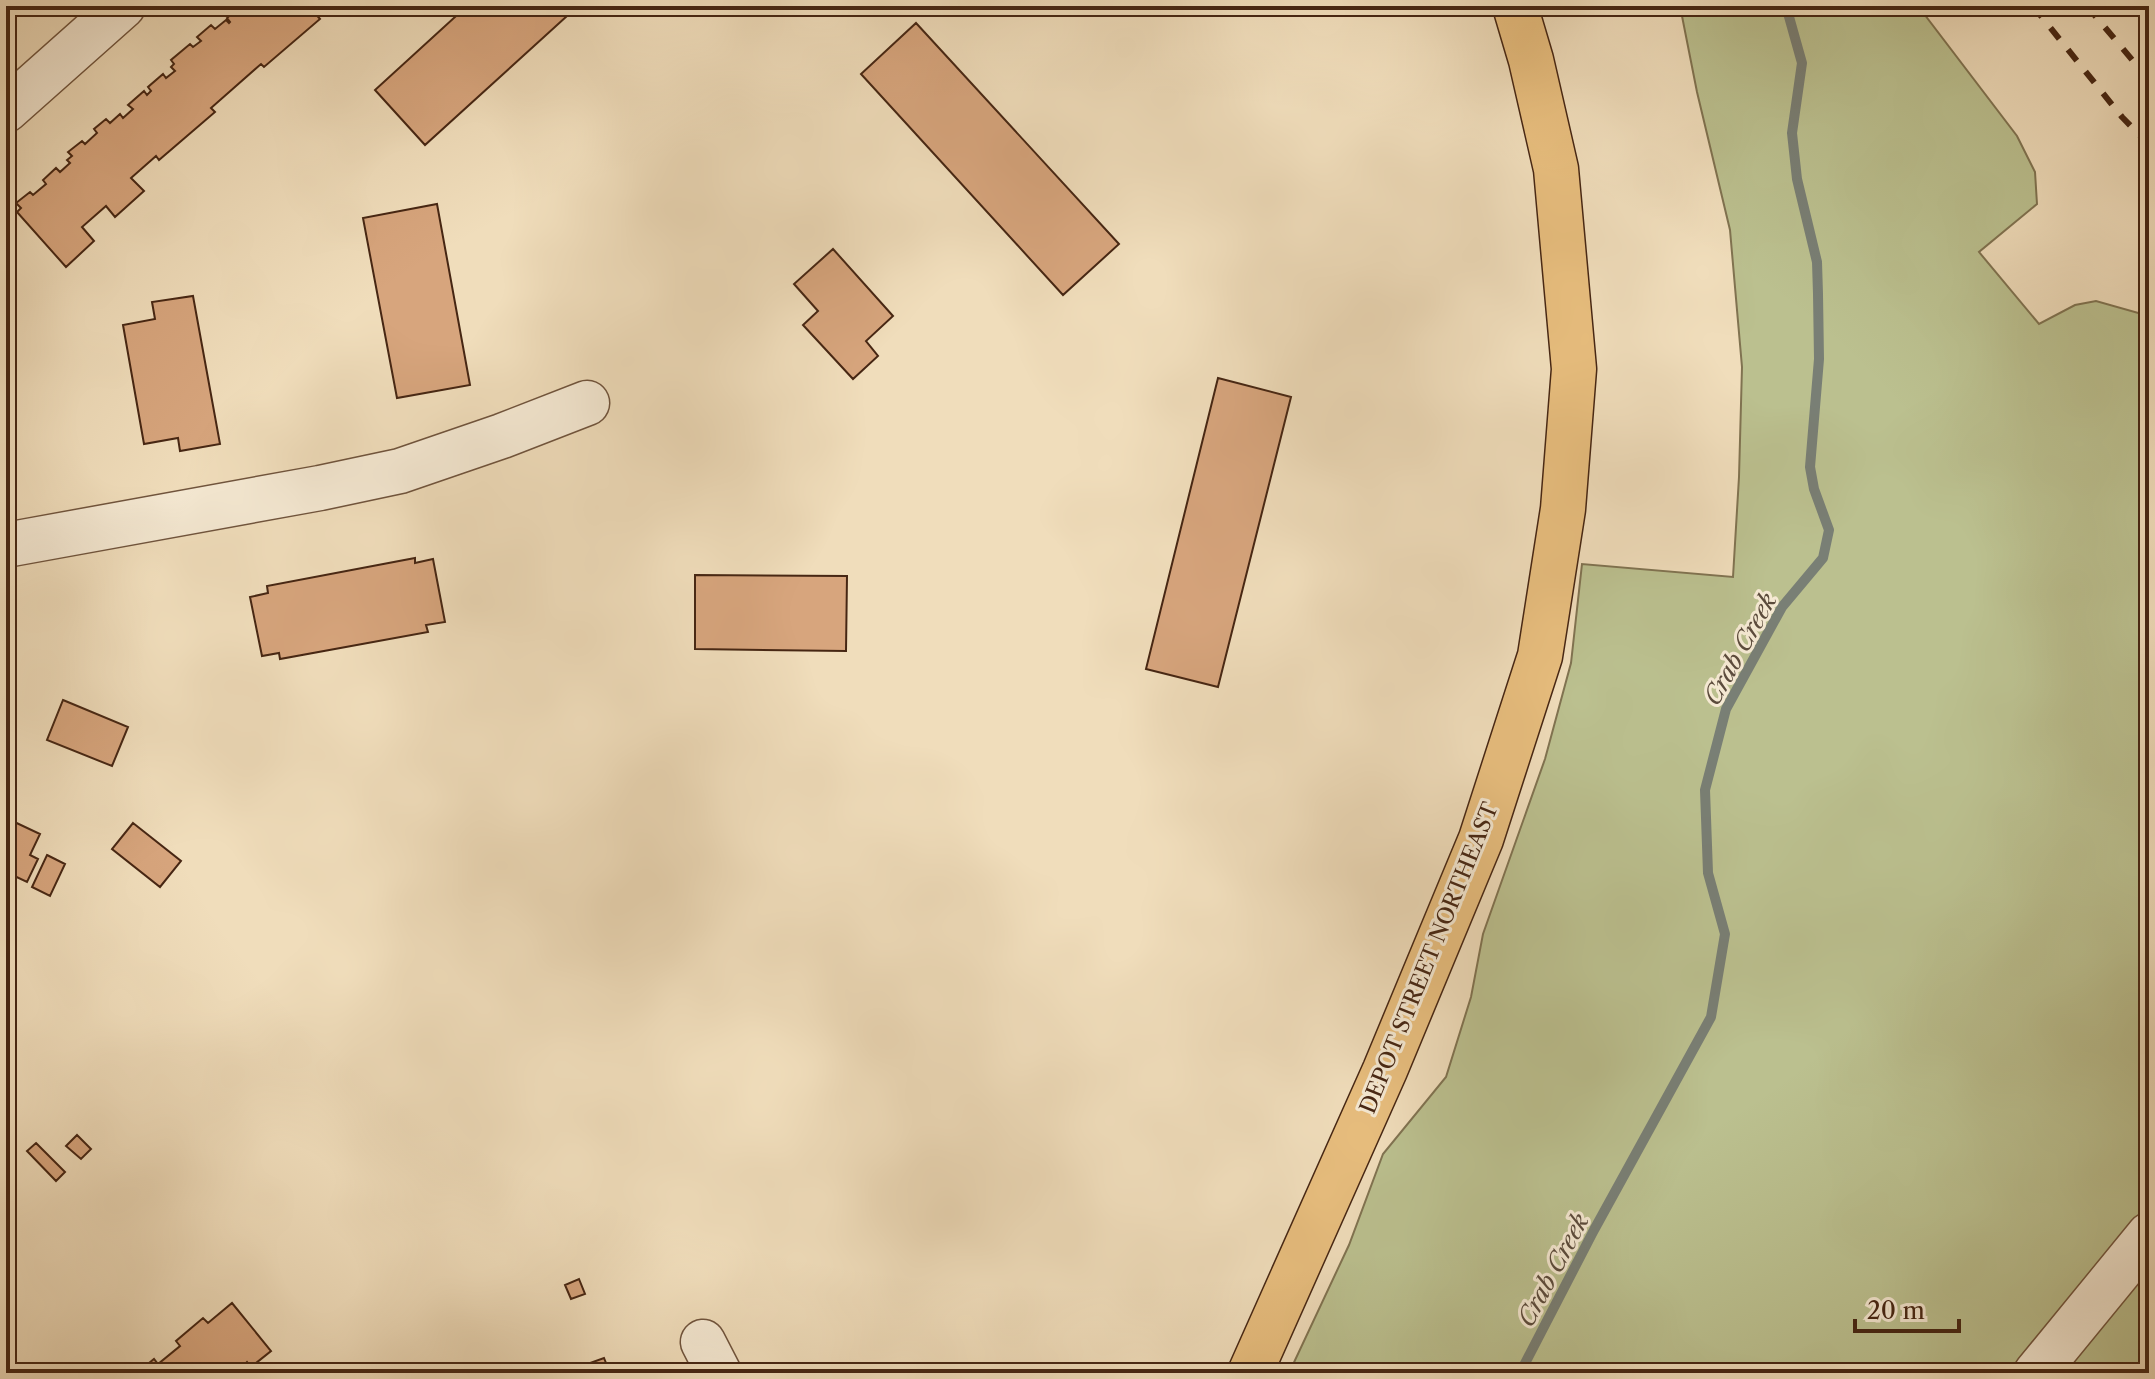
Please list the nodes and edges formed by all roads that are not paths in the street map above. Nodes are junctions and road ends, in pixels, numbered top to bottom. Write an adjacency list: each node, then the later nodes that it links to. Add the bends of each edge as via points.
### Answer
1 (123, 6): 3 (street)
2 (1515, 6): 7 (main road, DEPOT STREET NORTHEAST, via 1556,169 1574,369 1563,509 1540,656 1481,839)
3 (6, 110)
4 (587, 403): 5 (street, via 400,471)
5 (6, 545)
6 (2149, 1235): 8 (street)
7 (1250, 1373)
8 (2036, 1373)

